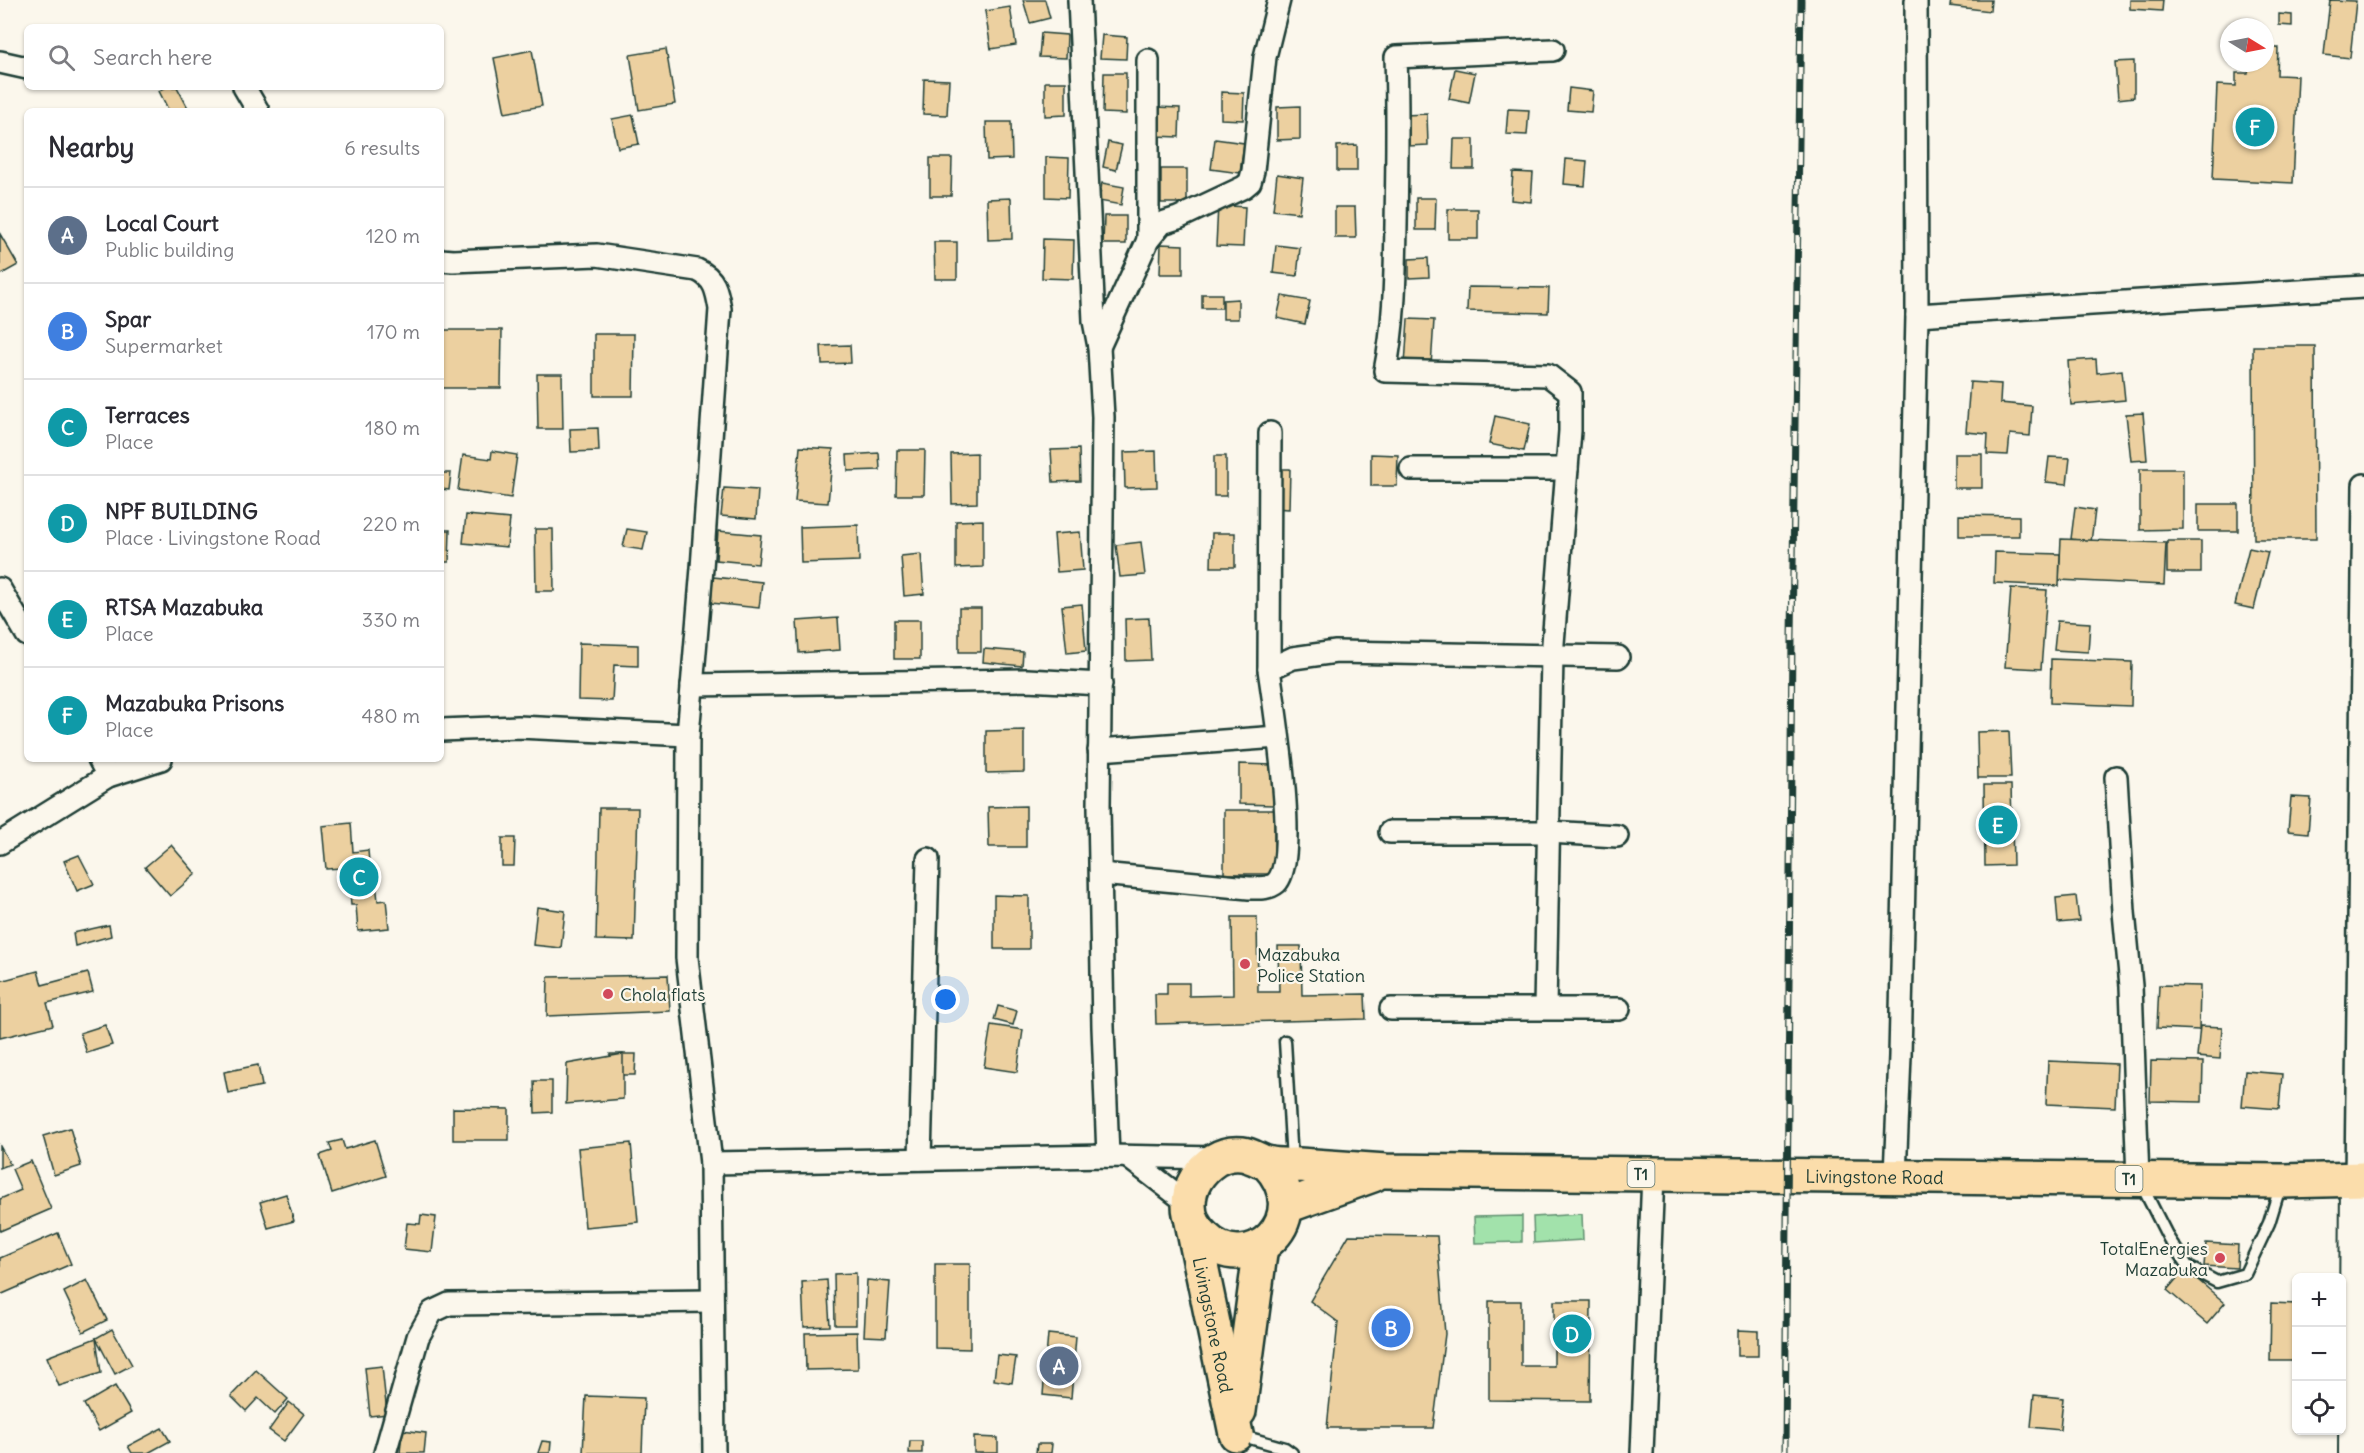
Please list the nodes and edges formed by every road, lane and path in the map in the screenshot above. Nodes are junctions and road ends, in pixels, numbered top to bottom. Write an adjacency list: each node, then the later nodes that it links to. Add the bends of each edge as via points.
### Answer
1 (1079, 0): 14 (street, via 1094,321)
2 (1279, 0): 10 (street, via 1265,57 1250,182 1162,223)
3 (1916, 0): 13 (street)
4 (1553, 50): 17 (street, via 1395,57 1395,308 1385,371 1548,375 1570,392)
5 (1148, 60): 10 (street)
6 (0, 62): 7 (street)
7 (24, 67)
8 (246, 90): 9 (street)
9 (256, 108)
10 (1148, 240): 14 (street)
11 (444, 260): 25 (street, via 597,255 697,270 714,283 720,309)
12 (2364, 287): 13 (street)
13 (1917, 315): 50 (street)
14 (1099, 347): 24 (street, via 1103,417)
15 (1270, 433): 23 (street)
16 (1411, 469): 17 (street)
17 (1567, 469): 21 (street)
18 (2364, 485): 52 (street)
19 (0, 589): 20 (street)
20 (24, 630)
21 (1552, 656): 22 (street); 23 (street, via 1336,652 1293,658); 34 (street)
22 (1618, 657)
23 (1269, 669): 28 (street)
24 (1101, 684): 25 (street, via 1027,680); 29 (street)
25 (692, 685): 27 (street)
26 (444, 730): 27 (street, via 518,727)
27 (688, 735): 46 (street, via 687,958)
28 (1278, 737): 29 (street); 38 (street, via 1287,834 1283,871 1277,882 1269,887 1249,888)
29 (1099, 750): 38 (street)
30 (139, 762): 31 (street)
31 (104, 767): 36 (street)
32 (2116, 777): 51 (street, via 2131,986)
33 (1390, 832): 34 (street)
34 (1549, 832): 35 (street); 39 (street)
35 (1617, 836)
36 (0, 843)
37 (928, 859): 45 (street)
38 (1101, 874): 43 (street, via 1103,1027)
39 (1545, 1008): 40 (street); 41 (street)
40 (1618, 1009)
41 (1391, 1010)
42 (1286, 1041): 47 (lane)
43 (1118, 1156): 44 (street); 45 (street); 55 (street)
44 (1218, 1158): 47 (highway, Livingstone Road / T1, via 1243,1154); 55 (highway, Livingstone Road, via 1202,1169 1192,1185)
45 (920, 1159): 46 (street)
46 (711, 1163): 57 (street)
47 (1280, 1164): 48 (highway, Livingstone Road / T1); 54 (highway, via 1278,1175)
48 (1386, 1171): 49 (highway, Livingstone Road / T1); 54 (highway, Livingstone Road / T1)
49 (1653, 1174): 50 (highway, Livingstone Road / T1); 62 (street)
50 (1895, 1175): 51 (highway, Livingstone Road / T1)
51 (2138, 1179): 53 (highway, Livingstone Road / T1); 53 (lane, via 2188,1267 2217,1282 2245,1274 2269,1223)
52 (2360, 1179): 53 (highway, Livingstone Road / T1); 63 (main road)
53 (2282, 1180)
54 (1287, 1206): 56 (highway, via 1279,1229)
55 (1190, 1210): 56 (highway, Livingstone Road, via 1198,1232 1211,1244 1227,1251); 58 (highway, Livingstone Road)
56 (1261, 1246): 58 (highway, Livingstone Road)
57 (712, 1301): 59 (street, via 449,1304 432,1312 418,1337); 60 (street)
58 (1236, 1444): 61 (lane, via 1285,1448)
59 (385, 1453)
60 (714, 1453)
61 (1292, 1453)
62 (1642, 1453)
63 (2354, 1453)

